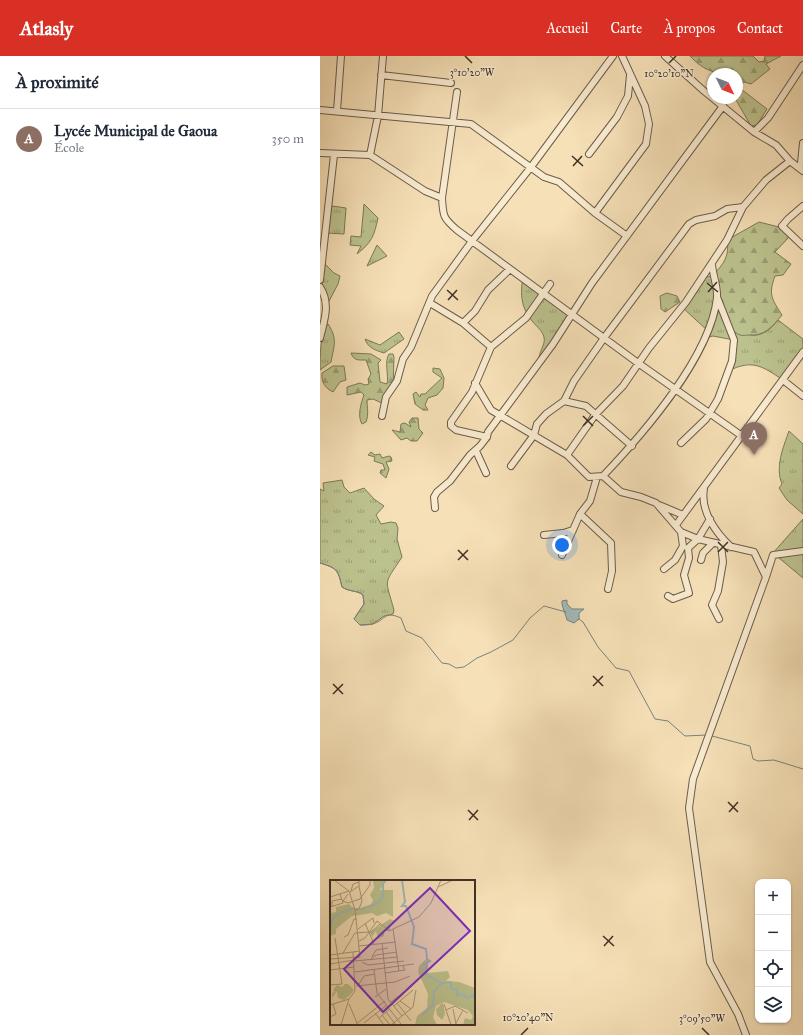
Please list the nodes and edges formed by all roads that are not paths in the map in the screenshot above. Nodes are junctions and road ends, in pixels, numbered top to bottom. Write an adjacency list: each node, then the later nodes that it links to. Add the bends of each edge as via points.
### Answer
1 (341, 56): 13 (street)
2 (383, 56): 7 (street)
3 (613, 56): 23 (street)
4 (622, 56): 8 (street)
5 (665, 56): 11 (street)
6 (803, 65): 16 (street, via 768,118)
7 (382, 75): 9 (street); 14 (street)
8 (630, 75): 19 (street, via 628,96 617,117); 28 (street, via 645,106 649,124 646,144)
9 (451, 83)
10 (457, 92): 15 (street)
11 (722, 106): 16 (street); 29 (street)
12 (320, 110): 13 (street)
13 (337, 111): 14 (street)
14 (378, 116): 15 (street); 21 (street)
15 (451, 123): 23 (street, via 471,124); 25 (street)
16 (754, 132): 22 (street, via 776,145)
17 (803, 143): 24 (street)
18 (320, 153): 20 (street)
19 (589, 154)
20 (334, 155): 21 (street); 34 (street)
21 (370, 155): 25 (street, via 425,191)
22 (790, 161): 24 (street); 27 (street, via 766,180)
23 (531, 167): 28 (street, via 548,179 559,182); 30 (street)
24 (801, 170)
25 (442, 198): 30 (street, via 445,220)
26 (803, 206): 31 (street, via 782,226)
27 (743, 207): 32 (street); 43 (street, via 727,209 715,216 689,224)
28 (595, 213): 29 (street)
29 (627, 236): 40 (street)
30 (472, 240): 33 (street); 39 (street, via 432,296)
31 (803, 246)
32 (712, 265): 38 (street); 46 (street, via 683,308)
33 (510, 269): 35 (street); 41 (street, via 488,290 475,311)
34 (320, 280)
35 (533, 284): 37 (street); 37 (street, via 550,284)
36 (320, 287): 42 (street, via 325,294 326,310)
37 (544, 293): 40 (street); 44 (street, via 526,318)
38 (717, 297): 49 (street, via 708,331); 52 (street, via 734,340 732,361 718,399)
39 (430, 303): 41 (street); 55 (street, via 403,359 397,381 386,397)
40 (572, 314): 43 (street); 53 (street)
41 (463, 323): 44 (street)
42 (320, 338)
43 (604, 338): 46 (street); 51 (street, via 574,381)
44 (491, 347): 48 (street)
45 (803, 352): 47 (street)
46 (638, 363): 49 (street); 54 (street, via 623,386)
47 (783, 380): 50 (street); 57 (street)
48 (476, 383): 53 (street, via 491,410); 58 (street, via 452,420 451,426 456,430)
49 (676, 388): 52 (street); 60 (street)
50 (803, 396)
51 (564, 401): 54 (street, via 586,406); 56 (street, via 537,424)
52 (709, 412): 57 (street); 59 (street, via 706,419)
53 (500, 415): 56 (street); 58 (street)
54 (595, 415): 60 (street); 62 (street)
55 (382, 416)
56 (534, 436): 62 (street); 63 (street)
57 (742, 436): 66 (street)
58 (487, 437): 61 (street)
59 (681, 443)
60 (632, 446): 65 (street)
61 (476, 451): 64 (street); 68 (street, via 437,492 434,497)
62 (567, 455): 65 (street, via 589,477)
63 (511, 466)
64 (486, 473)
65 (600, 477): 67 (street, via 621,492); 69 (street, via 590,501)
66 (704, 487): 70 (street); 71 (street, via 703,496)
67 (656, 503): 70 (street); 72 (street)
68 (435, 508)
69 (580, 514): 73 (street); 85 (street, via 611,543 612,571)
70 (683, 516): 72 (street)
71 (710, 519): 76 (street); 79 (street, via 717,533)
72 (676, 526): 74 (street)
73 (573, 530): 75 (street); 81 (street)
74 (681, 532): 76 (street); 83 (street, via 683,546 675,560)
75 (544, 535)
76 (698, 539): 77 (street); 86 (street, via 688,548 689,558 684,574 689,593 673,599)
77 (713, 543): 78 (street); 82 (street, via 703,553)
78 (721, 545): 79 (street); 87 (street, via 723,562 718,590 712,605)
79 (731, 547): 84 (street, via 754,552)
80 (803, 551): 84 (street, via 773,555)
81 (562, 555)
82 (701, 560)
83 (664, 569)
84 (766, 578): 88 (street, via 693,779 689,808 710,962 738,1014)
85 (608, 589)
86 (668, 596)
87 (719, 619)
88 (746, 1035)

